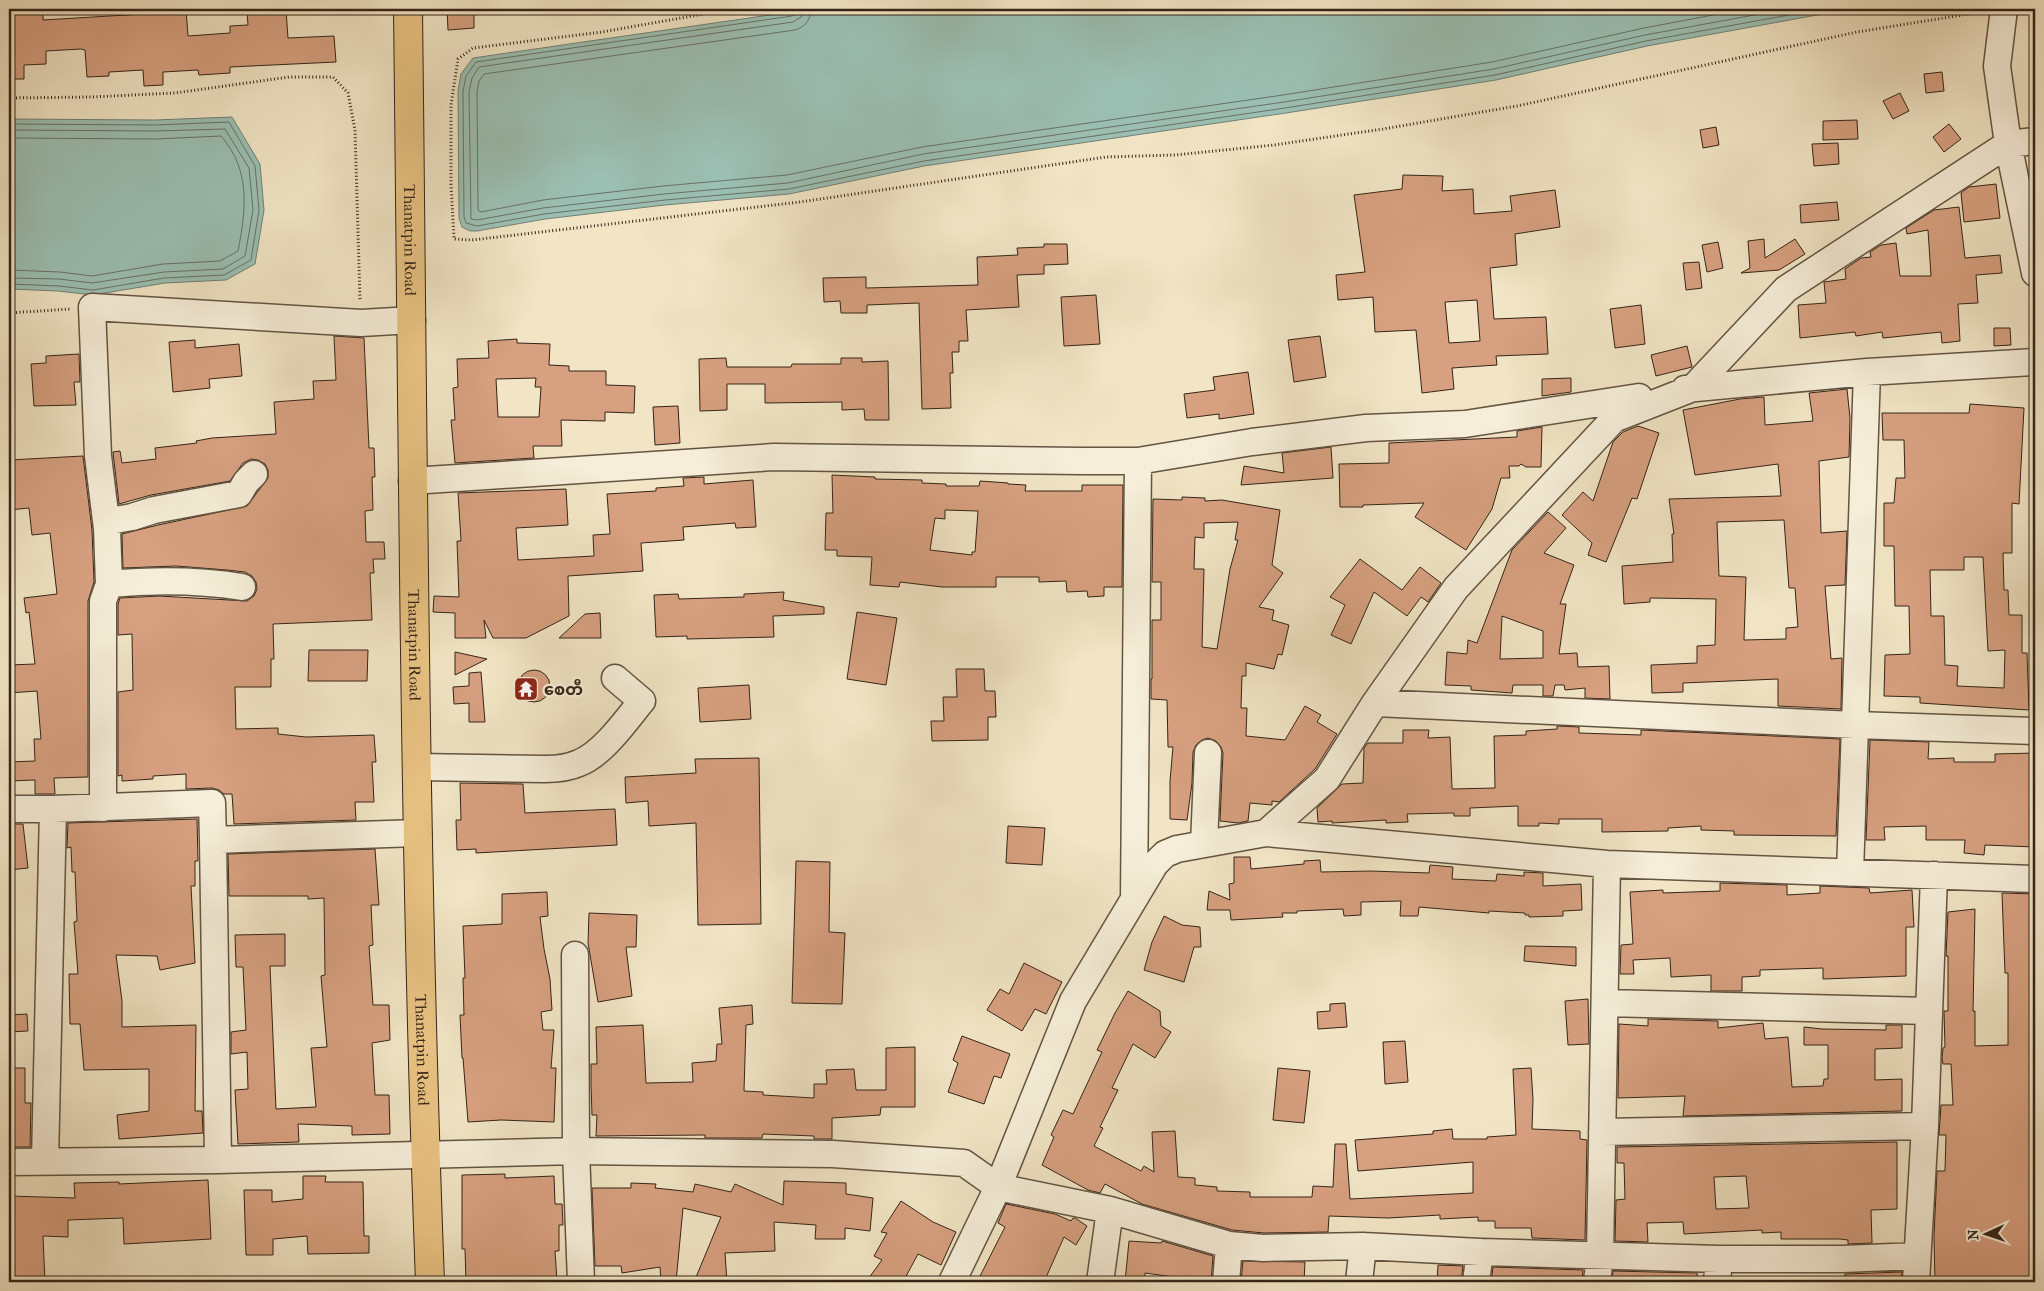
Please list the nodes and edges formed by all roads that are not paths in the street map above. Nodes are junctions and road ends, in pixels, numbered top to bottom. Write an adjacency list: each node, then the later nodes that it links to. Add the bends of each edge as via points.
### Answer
1 (408, 9): 6 (main road, Thanatpin Road)
2 (2004, 9): 4 (street, via 1997,66)
3 (2035, 141): 4 (street)
4 (2008, 144): 5 (street); 9 (street, via 1786,289)
5 (2035, 273)
6 (412, 320): 12 (main road, Thanatpin Road); 13 (street, via 361,323 92,308 98,456)
7 (2035, 362): 8 (street)
8 (1867, 372): 9 (street); 18 (street)
9 (1693, 388): 10 (street, via 1465,424 1366,428); 17 (street, via 1614,418 1456,588)
10 (1138, 460): 12 (street, via 774,457); 33 (street)
11 (254, 474): 13 (street, via 239,494 110,521)
12 (412, 480): 21 (main road, Thanatpin Road)
13 (107, 529): 14 (street)
14 (109, 584): 15 (street, via 170,581); 22 (street, via 103,601)
15 (242, 587)
16 (615, 678): 21 (street, via 642,701 616,734 581,763 545,769)
17 (1375, 703): 18 (street); 26 (street, via 1327,779)
18 (1855, 725): 19 (street); 30 (street)
19 (2035, 731)
20 (1208, 753): 28 (street)
21 (417, 767): 25 (main road, Thanatpin Road)
22 (103, 808): 24 (street); 27 (street, via 212,803)
23 (9, 809): 24 (street)
24 (53, 809): 42 (street)
25 (418, 833): 27 (street); 40 (main road, Thanatpin Road)
26 (1266, 833): 28 (street); 29 (street)
27 (212, 840): 41 (street)
28 (1204, 844): 33 (street, via 1165,854)
29 (1607, 864): 30 (street); 35 (street)
30 (1850, 873): 31 (street)
31 (1934, 876): 32 (street); 36 (street)
32 (2035, 879)
33 (1134, 898): 44 (street, via 1073,1001)
34 (575, 954): 39 (street)
35 (1605, 1003): 36 (street); 38 (street)
36 (1929, 1011): 37 (street)
37 (1924, 1126): 38 (street); 50 (street)
38 (1602, 1132): 49 (street)
39 (576, 1151): 40 (street); 44 (street, via 833,1154 964,1163); 54 (street)
40 (425, 1156): 41 (street); 53 (main road, Thanatpin Road)
41 (218, 1160): 42 (street)
42 (45, 1161): 43 (street)
43 (9, 1162)
44 (998, 1187): 45 (street); 55 (street)
45 (1110, 1210): 46 (street); 56 (street)
46 (1229, 1245): 47 (street, via 1263,1248); 57 (street)
47 (1363, 1246): 48 (street); 58 (street)
48 (1480, 1252): 49 (street); 59 (street)
49 (1600, 1255): 51 (street); 60 (street)
50 (1917, 1256): 52 (street); 61 (street)
51 (1718, 1271): 52 (street)
52 (1841, 1271)
53 (430, 1282)
54 (581, 1282)
55 (952, 1282)
56 (1100, 1282)
57 (1226, 1282)
58 (1359, 1282)
59 (1476, 1282)
60 (1597, 1282)
61 (1916, 1282)

